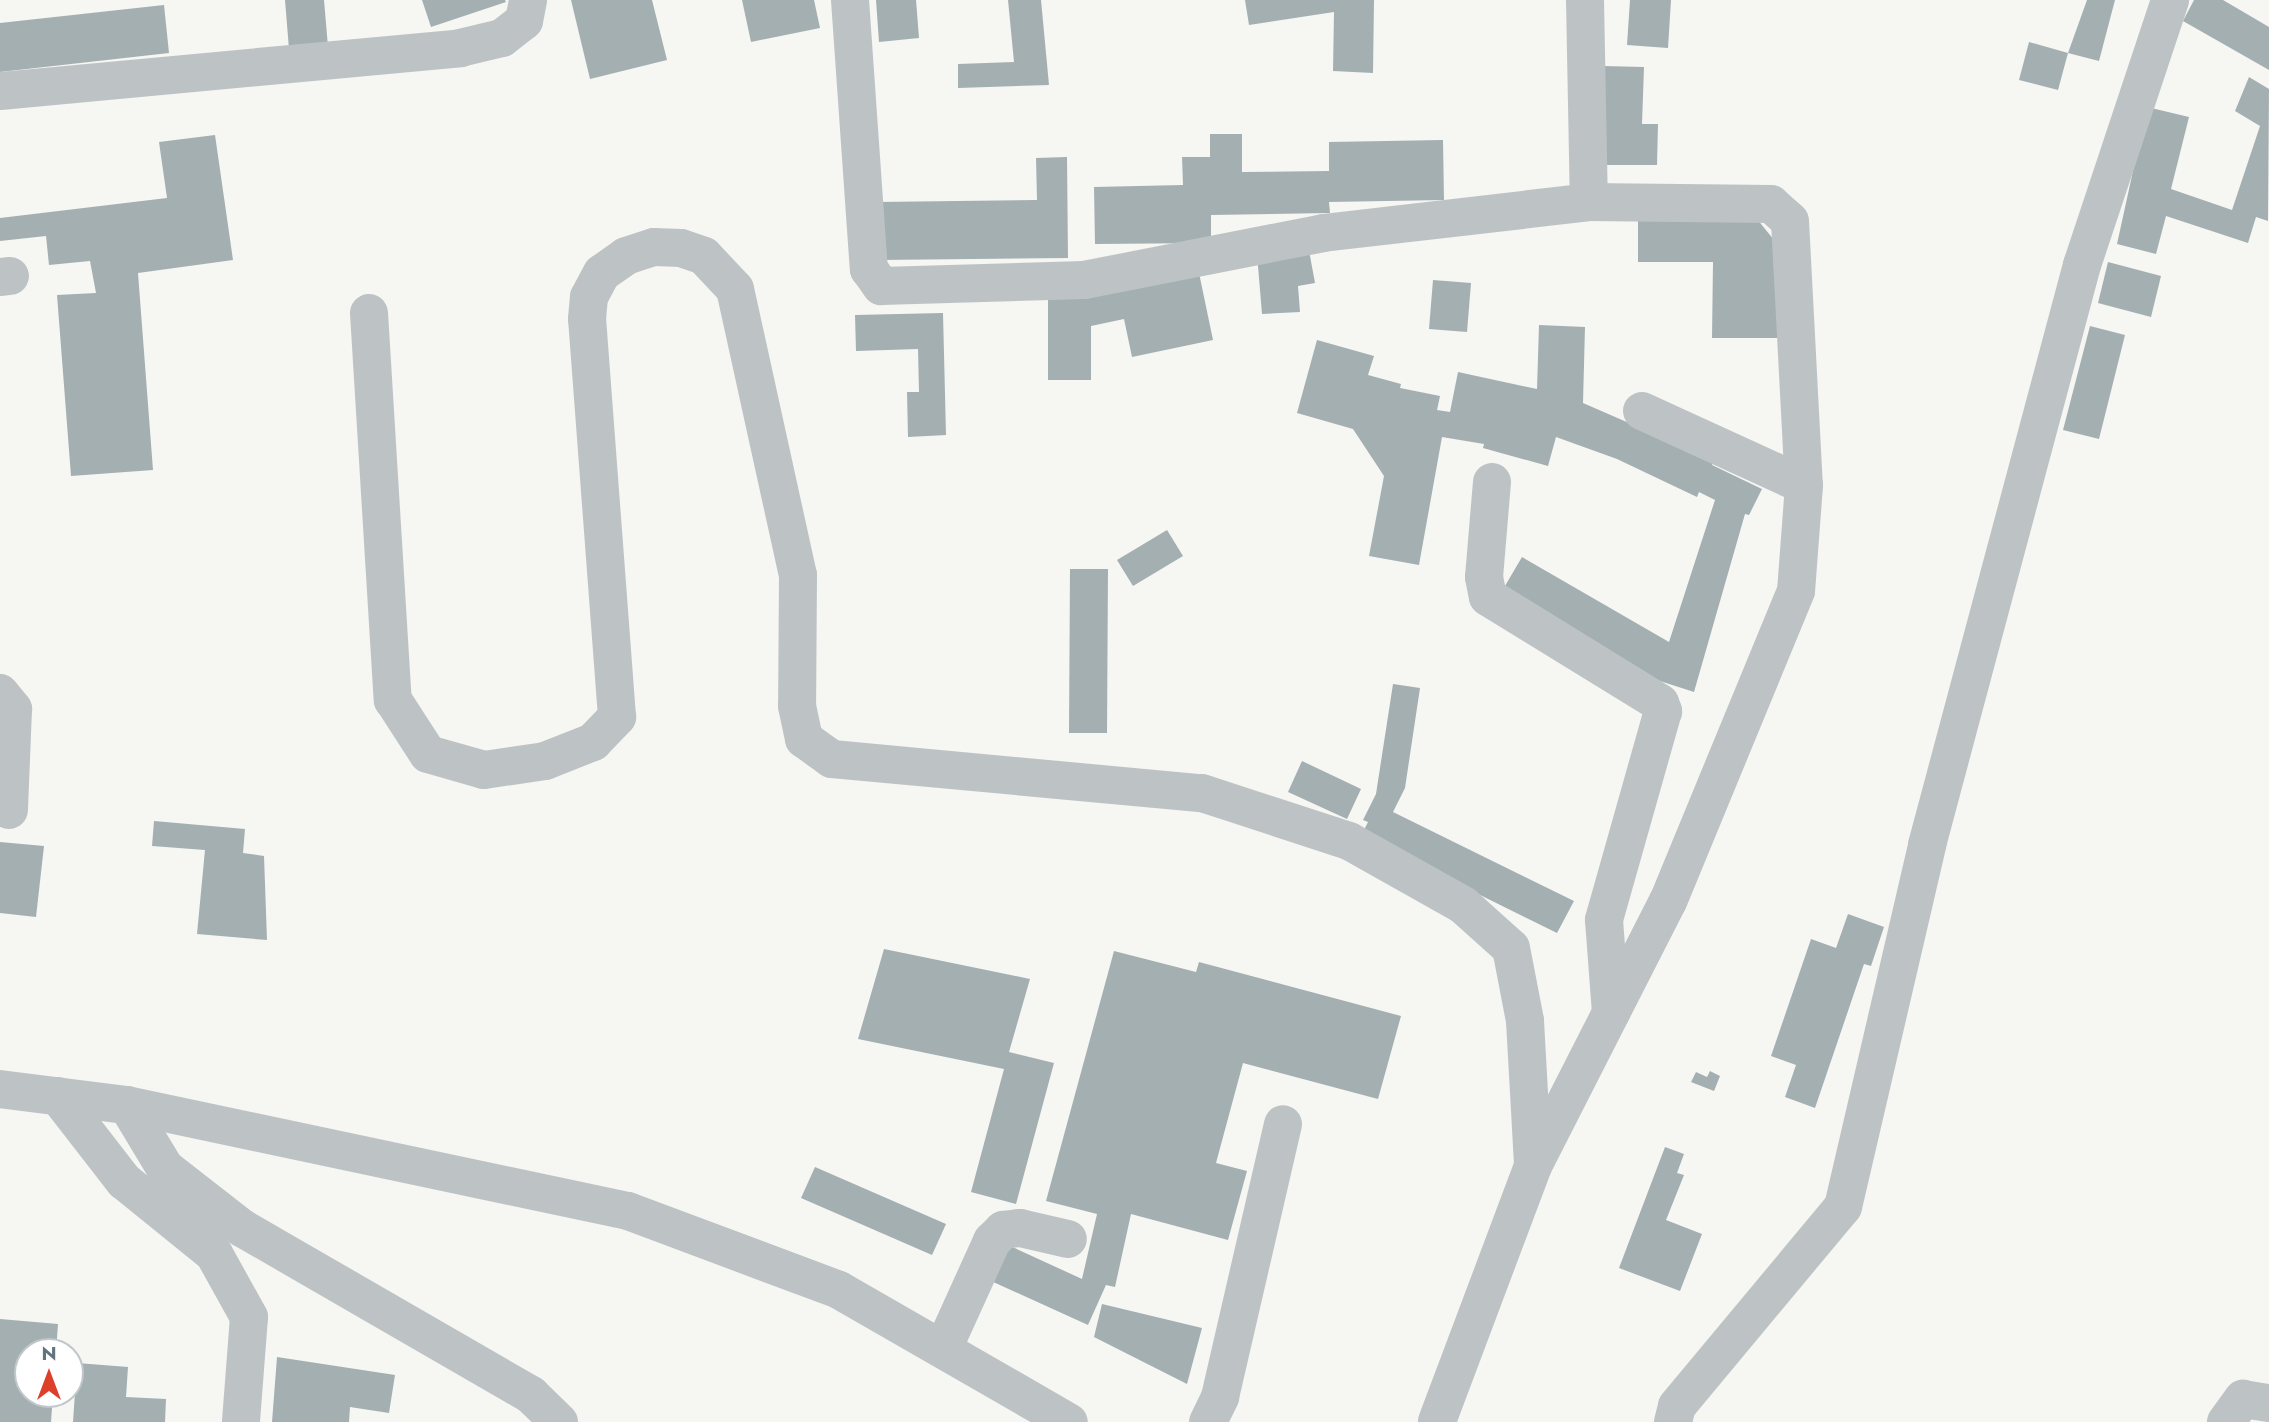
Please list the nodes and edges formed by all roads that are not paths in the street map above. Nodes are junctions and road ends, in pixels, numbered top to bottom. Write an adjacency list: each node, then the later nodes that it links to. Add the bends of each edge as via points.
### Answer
1 (528, 0): 5 (street, via 524,21 502,38 460,48)
2 (850, 0): 6 (street, via 869,269 881,286 1084,280 1323,233)
3 (1585, 0): 6 (street)
4 (2171, 0): 27 (street, via 2078,278 1927,845 1843,1207 1677,1406)
5 (0, 91)
6 (1589, 202): 10 (street, via 1771,204 1790,222)
7 (369, 313): 18 (street, via 393,701 428,754 484,770 545,761 593,742 617,717 589,297 602,273 626,256 654,247 681,248 704,256 735,289 798,575 797,706 804,739 832,759 1202,793 1349,841 1463,905 1511,948 1525,1021)
8 (1642, 411): 10 (street)
9 (1492, 482): 13 (street, via 1484,577 1488,597 1660,703 1663,711 1604,920)
10 (1804, 485): 13 (street, via 1796,591 1668,901)
11 (0, 693): 12 (street, via 13,709)
12 (9, 810)
13 (1611, 1015): 18 (street)
14 (0, 1088): 15 (street)
15 (58, 1096): 16 (street); 22 (street, via 124,1181 214,1254 220,1264 249,1317)
16 (127, 1105): 20 (street, via 628,1211 839,1290); 23 (street, via 165,1168 242,1228 531,1395)
17 (1283, 1124): 25 (street, via 1220,1397)
18 (1533, 1166): 26 (street)
19 (1068, 1239): 20 (street, via 1020,1228 1003,1230 992,1241)
20 (943, 1349): 24 (street)
21 (2269, 1404): 28 (street, via 2244,1399)
22 (241, 1422)
23 (559, 1422)
24 (1069, 1422)
25 (1208, 1422)
26 (1437, 1422)
27 (1673, 1422)
28 (2225, 1422)

